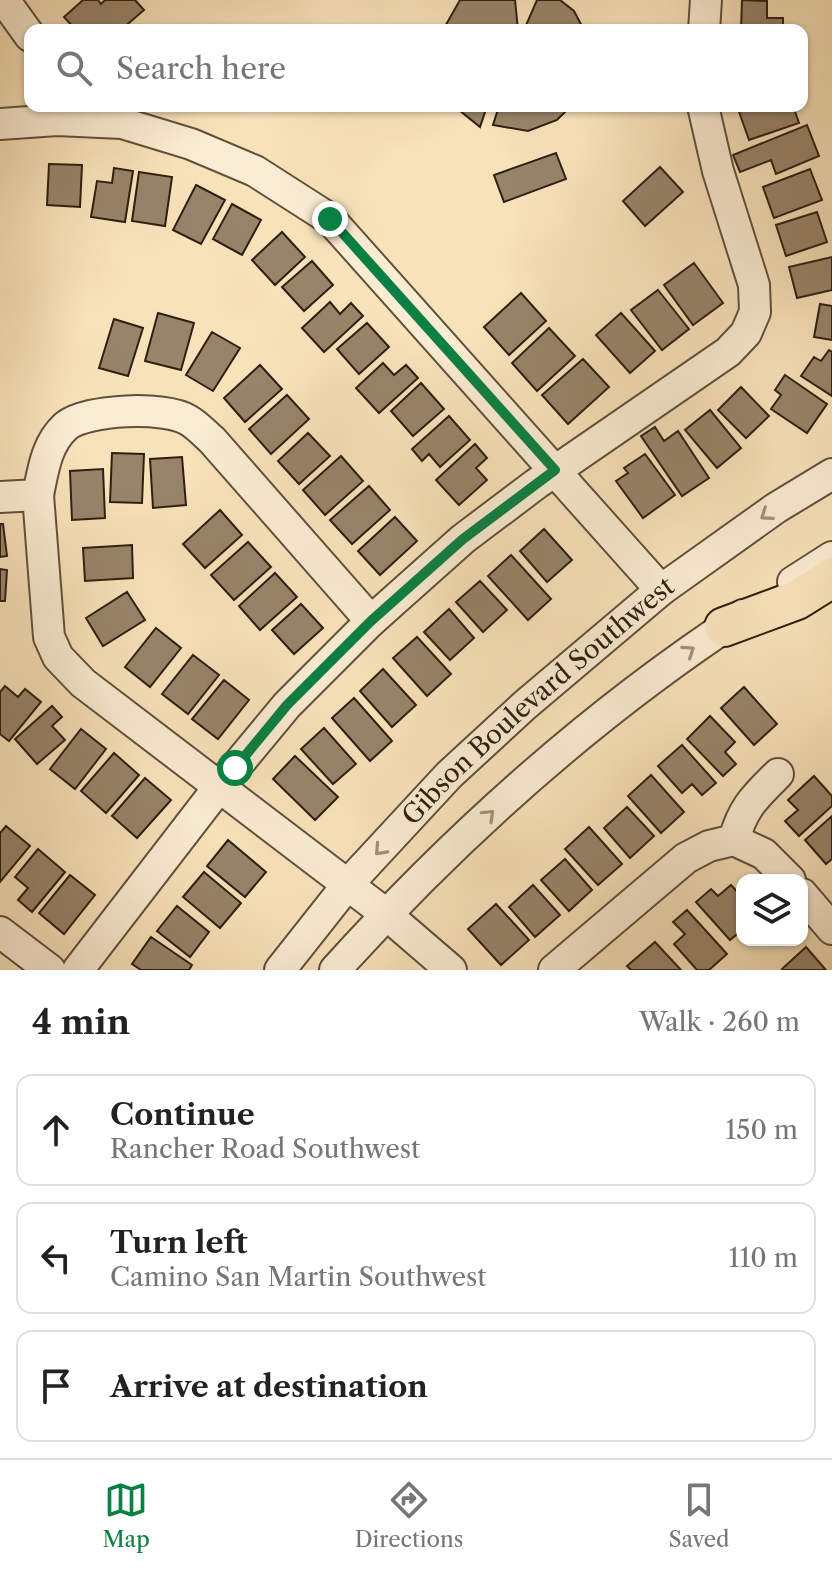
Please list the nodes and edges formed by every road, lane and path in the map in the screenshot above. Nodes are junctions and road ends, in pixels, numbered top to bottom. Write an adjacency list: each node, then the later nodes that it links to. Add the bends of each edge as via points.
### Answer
1 (4, 0): 4 (street)
2 (706, 0): 3 (street)
3 (704, 24)
4 (24, 28)
5 (704, 112): 8 (street, via 754,285 755,312 746,333 728,352)
6 (55, 113): 7 (street); 8 (street, via 122,123 191,144 255,171 330,219)
7 (0, 124)
8 (555, 470): 14 (street); 15 (street, via 463,539)
9 (832, 474): 14 (street, Gibson Boulevard Southwest, one-way to 14)
10 (38, 495): 11 (street); 15 (street, via 47,452 67,425 99,413 162,412 187,419 212,440); 18 (street, via 49,637 58,657 83,683)
11 (0, 497)
12 (832, 557): 16 (street, Gibson Boulevard Southwest)
13 (832, 578): 16 (main road, via 797,600)
14 (661, 590): 21 (street, Gibson Boulevard Southwest, one-way to 21, via 449,775)
15 (371, 621): 18 (street, via 287,705)
16 (724, 627): 23 (street, Gibson Boulevard Southwest, one-way to 16, via 525,781)
17 (778, 774): 19 (street, via 751,800)
18 (219, 787): 21 (street); 27 (street)
19 (734, 840): 20 (street, via 764,854); 31 (street, via 686,858)
20 (784, 874)
21 (348, 884): 23 (street); 28 (street, Gibson Boulevard Southwest)
22 (808, 901): 24 (street)
23 (386, 914): 29 (street, Gibson Boulevard Southwest); 30 (street)
24 (832, 929)
25 (0, 932): 26 (street)
26 (50, 970)
27 (78, 970)
28 (280, 970)
29 (335, 970)
30 (451, 970)
31 (554, 970)

